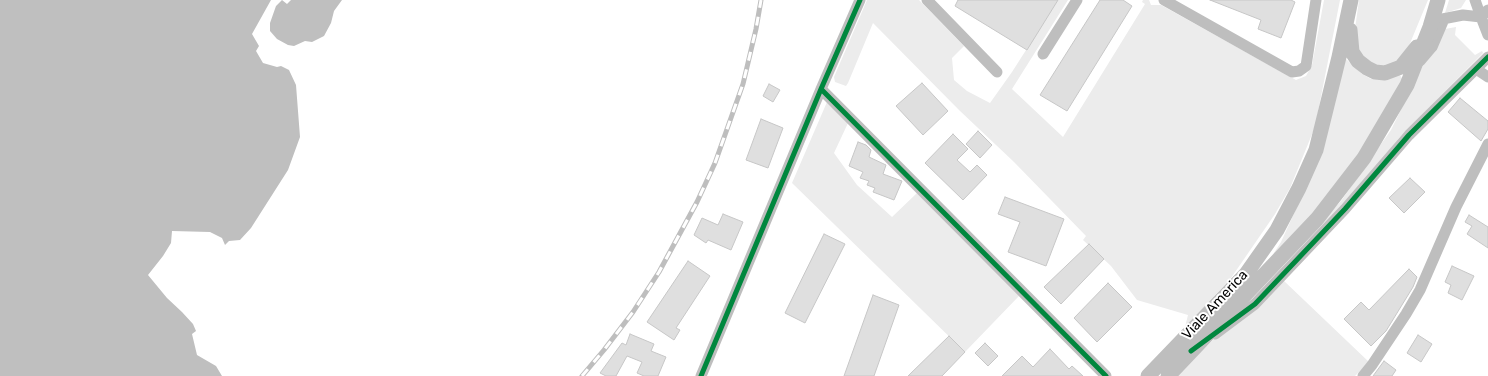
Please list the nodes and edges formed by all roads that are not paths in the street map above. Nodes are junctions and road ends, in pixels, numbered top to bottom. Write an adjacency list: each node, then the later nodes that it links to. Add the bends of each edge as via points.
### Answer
1 (860, 0): 17 (street)
2 (927, 0): 15 (street)
3 (1077, 0): 12 (street)
4 (1164, 0): 5 (street, via 1292,72 1306,66)
5 (1316, 0)
6 (1438, 0): 10 (main road)
7 (1475, 0): 9 (street)
8 (1350, 5): 10 (main road, via 1352,52 1358,61 1376,72 1386,73 1402,67); 22 (main road, Viale America, via 1316,150 1277,230 1246,274)
9 (1484, 13): 10 (street); 11 (street)
10 (1435, 22): 19 (main road, Viale America, via 1383,127 1341,190 1318,219)
11 (1488, 35)
12 (1043, 54)
13 (1488, 57): 14 (street)
14 (1476, 69): 16 (street); 19 (street, via 1409,135 1255,304)
15 (998, 72)
16 (1488, 76)
17 (821, 89): 20 (street); 21 (street)
18 (1488, 144): 24 (street, via 1420,290)
19 (1191, 351): 23 (main road, Viale America)
20 (701, 376)
21 (1106, 376)
22 (1148, 376)
23 (1168, 376)
24 (1363, 376)

